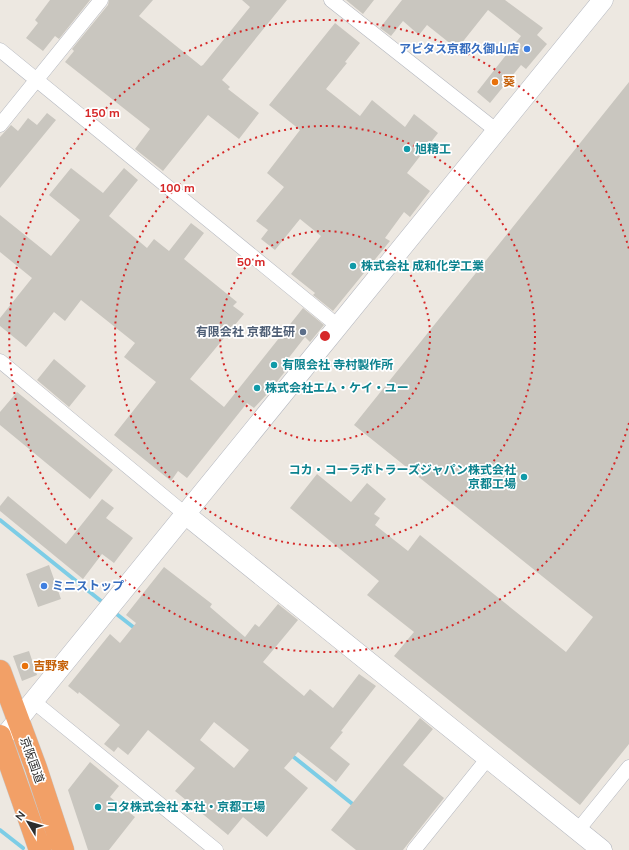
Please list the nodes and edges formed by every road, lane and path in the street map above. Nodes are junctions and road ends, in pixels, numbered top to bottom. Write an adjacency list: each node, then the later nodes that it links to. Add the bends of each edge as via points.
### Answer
1 (102, 0): 5 (street)
2 (331, 0): 7 (street)
3 (603, 0): 7 (street)
4 (0, 50): 5 (street)
5 (37, 80): 6 (street); 8 (street)
6 (0, 125)
7 (497, 131): 8 (street)
8 (338, 326): 10 (street)
9 (0, 361): 10 (street)
10 (185, 514): 12 (street); 15 (street)
11 (0, 671): 13 (highway, 京阪国道)
12 (33, 701): 13 (street); 20 (street)
13 (17, 721): 14 (street); 19 (highway, 京阪国道, via 36,768)
14 (0, 739): 18 (highway, 京阪国道)
15 (488, 758): 17 (street); 21 (street)
16 (629, 767): 17 (street)
17 (578, 830): 22 (street)
18 (40, 850)
19 (63, 850)
20 (216, 850)
21 (414, 850)
22 (602, 850)

